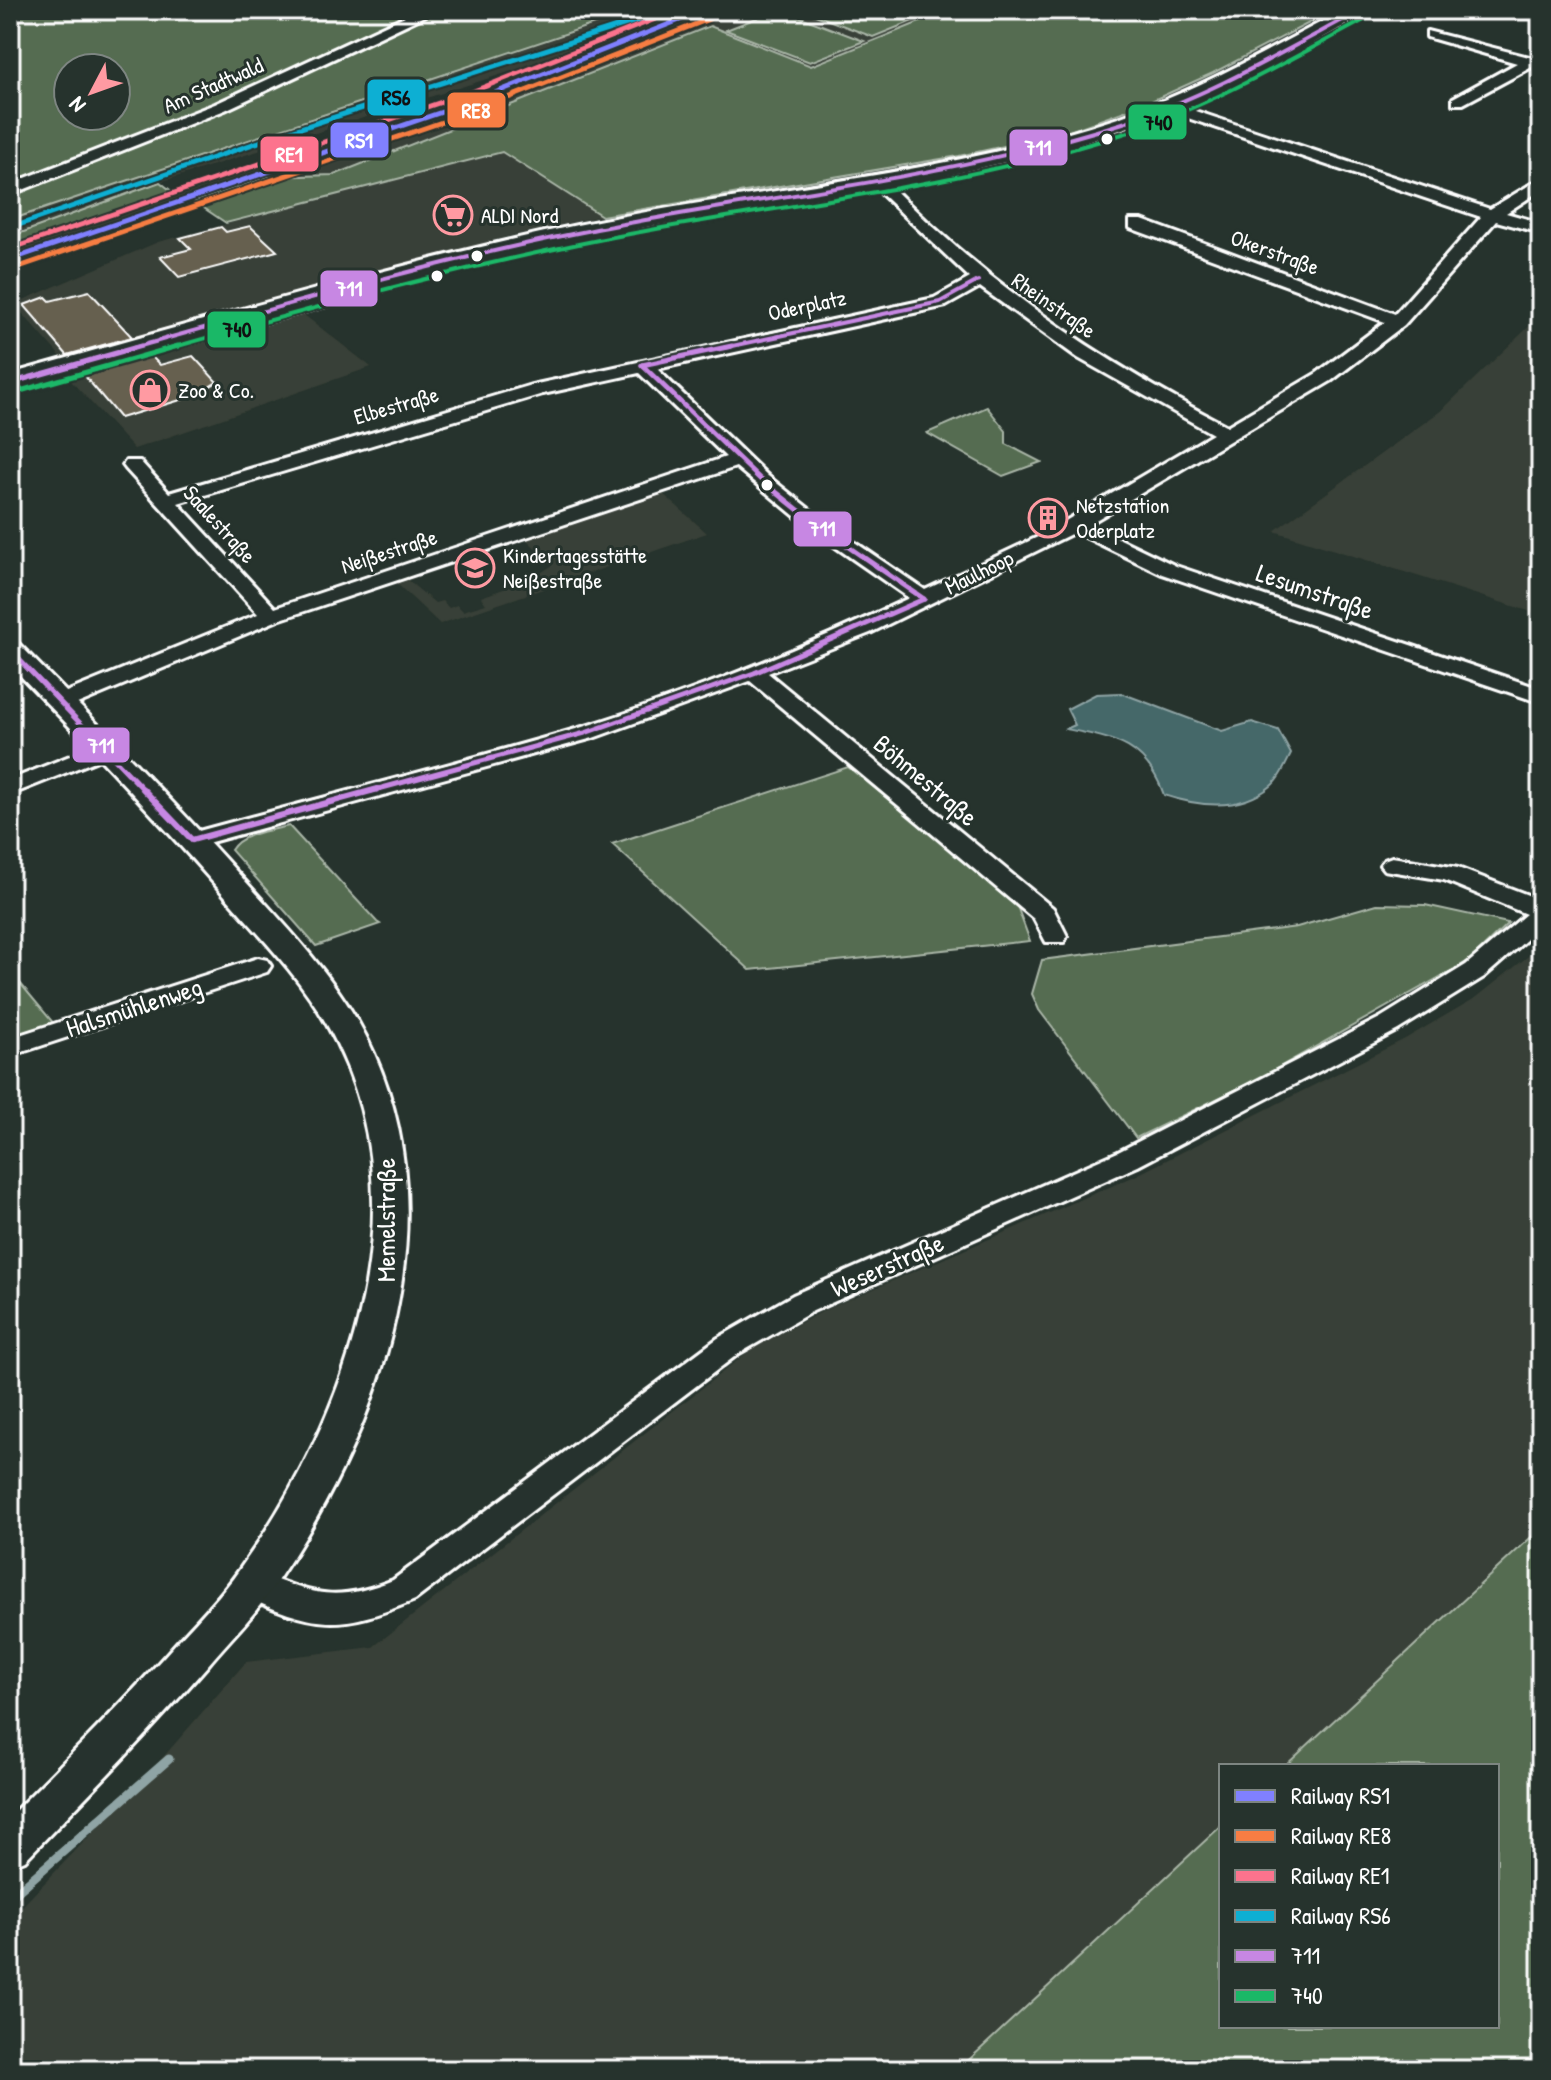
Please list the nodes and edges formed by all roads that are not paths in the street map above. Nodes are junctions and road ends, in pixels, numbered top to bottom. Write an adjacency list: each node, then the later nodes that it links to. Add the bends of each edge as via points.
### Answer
1 (430, 10): 9 (street, Am Stadtwald, via 220,107)
2 (1361, 10): 6 (main road)
3 (1432, 34): 4 (street)
4 (1535, 63): 5 (street)
5 (1458, 101)
6 (1169, 107): 7 (main road, via 1029,151); 10 (street)
7 (877, 181): 13 (street, Rheinstraße); 16 (main road, via 512,248)
8 (1541, 183): 10 (street, Maulhoop)
9 (10, 190)
10 (1492, 215): 12 (street); 14 (street, Maulhoop)
11 (1136, 224): 14 (street, Okerstraße)
12 (1541, 228)
13 (978, 281): 15 (street, Oderplatz, via 940,302); 17 (street, Rheinstraße, via 1098,365)
14 (1398, 321): 17 (street, Maulhoop, via 1324,377)
15 (642, 365): 18 (street); 20 (street, Elbestraße, via 496,401)
16 (10, 383)
17 (1228, 434): 21 (street, Maulhoop)
18 (737, 460): 22 (street, via 821,528); 23 (street, Neißestraße)
19 (133, 465): 20 (street, Saalestraße)
20 (166, 500): 23 (street, Saalestraße)
21 (1076, 525): 22 (street, Maulhoop); 26 (street, Lesumstraße, via 1169,570)
22 (924, 599): 25 (street, Maulhoop)
23 (271, 616): 27 (street, Neißestraße)
24 (10, 650): 27 (street, Memelstraße)
25 (754, 673): 30 (street, Maulhoop, via 585,733); 33 (street, Böhmestraße, via 1044,914)
26 (1541, 696)
27 (62, 702): 28 (street, Memelstraße)
28 (107, 748): 29 (street); 30 (street, Memelstraße)
29 (10, 788)
30 (192, 840): 36 (street, Memelstraße, via 307,973 351,1039 378,1115 390,1194 385,1292 348,1417 309,1499)
31 (1392, 865): 32 (street, via 1417,865)
32 (1541, 913): 36 (street, Weserstraße, via 1475,971 1389,1024 1128,1159 817,1296 728,1346 404,1590 360,1609 314,1611)
33 (1055, 936)
34 (258, 966): 35 (street, Halsmühlenweg)
35 (10, 1047)
36 (252, 1585): 37 (street, Memelstraße, via 154,1698)
37 (10, 1846)

